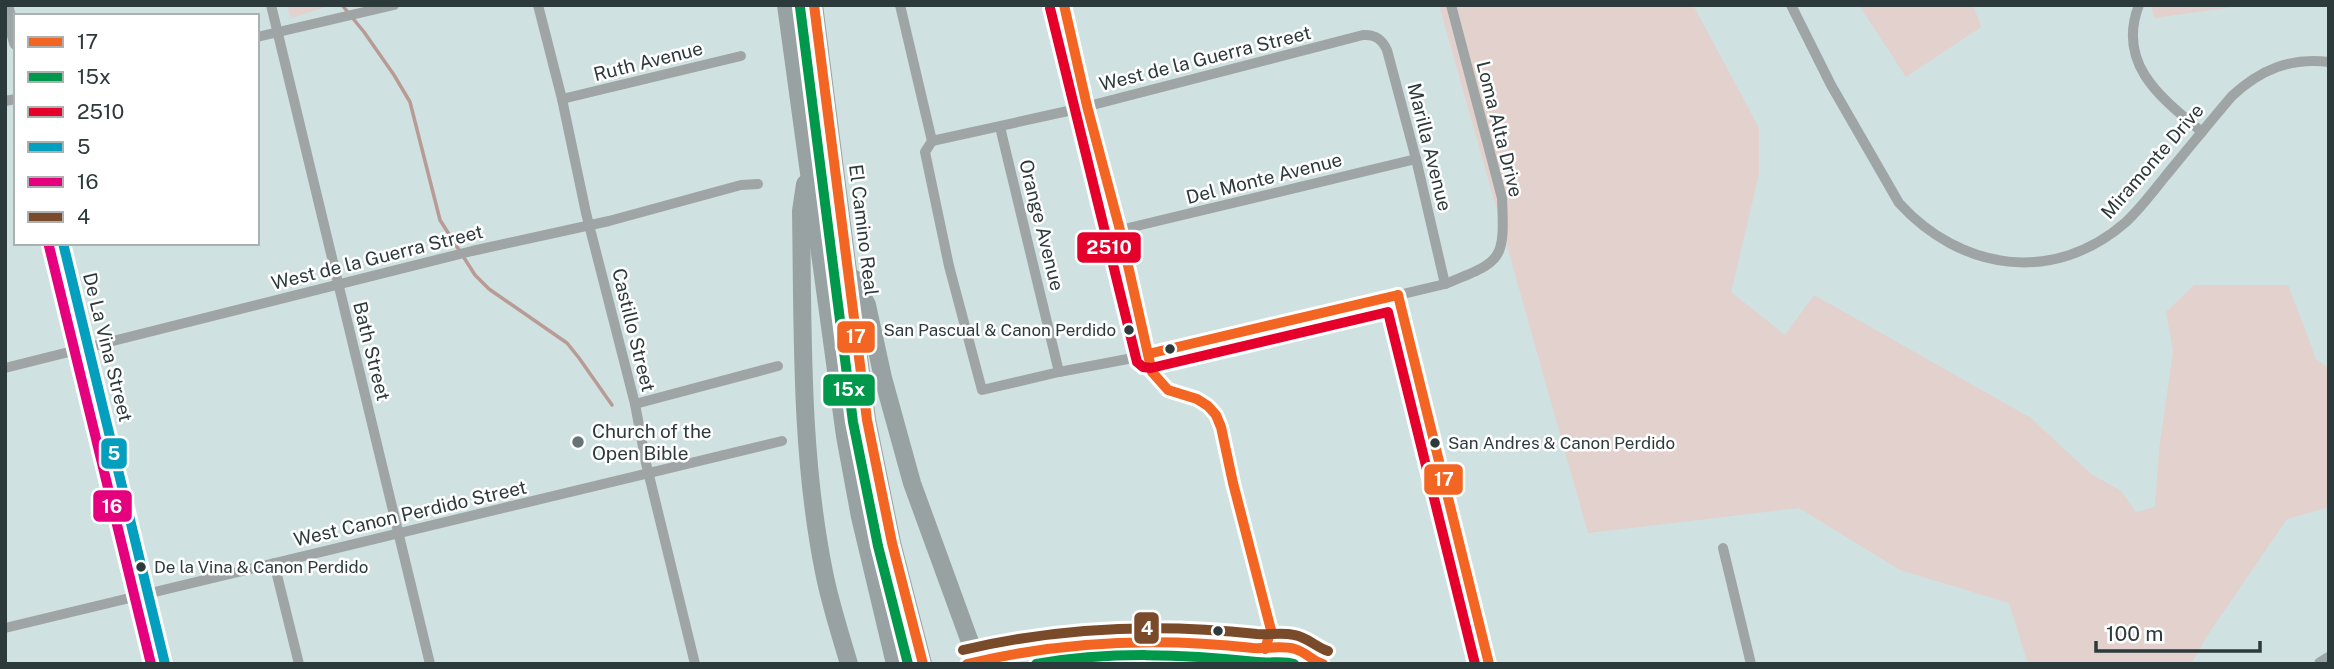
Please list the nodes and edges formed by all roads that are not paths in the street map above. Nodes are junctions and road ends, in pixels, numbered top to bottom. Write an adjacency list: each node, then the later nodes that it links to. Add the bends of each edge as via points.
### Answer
1 (6, 5): 13 (main road)
2 (271, 5): 12 (street, Bath Street)
3 (394, 5): 12 (street)
4 (538, 5): 18 (street, Castillo Street)
5 (786, 5): 24 (highway)
6 (814, 5): 29 (highway, El Camino Real)
7 (900, 5): 22 (street)
8 (1064, 5): 19 (street)
9 (1451, 5): 30 (street, Loma Alta Drive, via 1502,198 1503,223 1493,261)
10 (1791, 5): 21 (street, Miramonte Drive, via 1899,203 1931,233 1976,255 2002,261 2040,261 2096,243 2132,216)
11 (2139, 5): 21 (street, via 2132,38 2138,63 2158,93)
12 (277, 33): 15 (street); 31 (street, Bath Street)
13 (14, 35)
14 (1363, 35): 19 (street, West de la Guerra Street); 23 (street, Marilla Avenue, via 1375,36 1385,44)
15 (259, 37)
16 (741, 56): 18 (street, Ruth Avenue)
17 (2329, 61): 21 (street, Miramonte Drive, via 2296,61 2261,73 2232,96)
18 (562, 99): 26 (street, Castillo Street)
19 (1087, 106): 20 (street, West de la Guerra Street); 27 (street)
20 (1000, 127): 22 (street, West de la Guerra Street); 37 (street, Orange Avenue)
21 (2202, 132)
22 (932, 141): 37 (street, via 925,152 934,203 982,390)
23 (1416, 159): 27 (street, Del Monte Avenue); 30 (street, Marilla Avenue)
24 (809, 163): 47 (highway, via 845,436); 55 (highway, via 801,211 807,444 823,571)
25 (758, 184): 26 (street, West de la Guerra Street)
26 (589, 225): 31 (street, West de la Guerra Street); 38 (street, Castillo Street)
27 (1121, 230): 34 (street)
28 (63, 245): 33 (main road, De La Vina Street)
29 (848, 269): 49 (highway, via 867,305 912,483); 56 (highway, El Camino Real, via 867,420)
30 (1445, 284): 32 (street)
31 (338, 285): 33 (street, West de la Guerra Street); 41 (street, Bath Street)
32 (1398, 295): 34 (street); 58 (street)
33 (88, 347): 36 (street, West de la Guerra Street); 44 (main road, De La Vina Street)
34 (1148, 354): 37 (street); 46 (street, via 1158,382 1173,393 1202,402 1221,427 1271,635)
35 (778, 366): 38 (street)
36 (5, 368)
37 (1059, 372)
38 (635, 404): 40 (street, Castillo Street)
39 (782, 441): 40 (street, West Canon Perdido Street)
40 (649, 474): 41 (street, West Canon Perdido Street); 54 (street, Castillo Street)
41 (398, 534): 43 (street, West Canon Perdido Street); 53 (street, Bath Street)
42 (1723, 548): 59 (street)
43 (274, 563): 44 (street, West Canon Perdido Street); 52 (street)
44 (149, 594): 45 (street, West Canon Perdido Street); 51 (main road, De La Vina Street)
45 (5, 628)
46 (1265, 649): 49 (main road, via 1199,642 1119,642 1052,648); 50 (main road, via 1301,651); 57 (main road, via 1269,660)
47 (892, 657)
48 (2329, 659): 60 (main road)
49 (974, 663)
50 (1312, 663)
51 (165, 664)
52 (299, 664)
53 (430, 664)
54 (695, 664)
55 (849, 664)
56 (923, 664)
57 (1281, 664)
58 (1489, 664)
59 (1751, 664)
60 (2321, 664)

